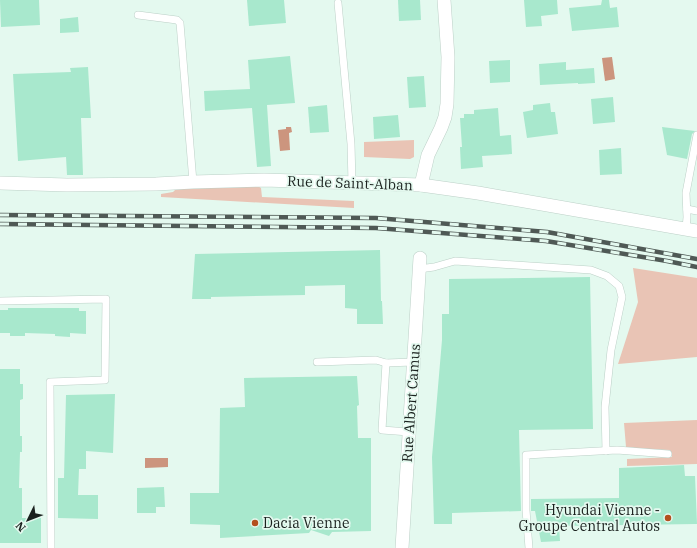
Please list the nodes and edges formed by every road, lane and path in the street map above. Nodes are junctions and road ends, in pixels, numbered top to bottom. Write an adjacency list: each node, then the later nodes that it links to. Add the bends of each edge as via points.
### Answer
1 (444, 0): 8 (street, via 448,57 447,104 443,123 428,155)
2 (338, 3): 7 (lane, via 351,144)
3 (138, 15): 5 (lane, via 180,22)
4 (697, 135): 9 (lane, via 686,193)
5 (193, 182): 6 (street, Rue de Saint-Alban, via 67,185); 7 (street, Rue de Saint-Alban, via 264,180)
6 (0, 183)
7 (352, 183): 8 (street, Rue de Saint-Alban)
8 (421, 185): 11 (street, Rue de Saint-Alban)
9 (687, 209): 10 (lane); 11 (lane)
10 (697, 211)
11 (691, 230)
12 (419, 264): 15 (street, Rue Albert Camus); 18 (lane, via 434,267 456,261 590,270 607,276 619,286 622,297 611,350 605,408)
13 (0, 301): 20 (lane, via 106,299 105,380 50,382)
14 (317, 362): 16 (lane, via 376,360)
15 (413, 362): 16 (lane); 17 (street, Rue Albert Camus)
16 (386, 363): 17 (lane, via 382,430)
17 (409, 432): 21 (street, Rue Albert Camus)
18 (606, 451): 19 (lane); 22 (lane, via 526,455)
19 (668, 454)
20 (51, 548)
21 (402, 548)
22 (528, 548)

